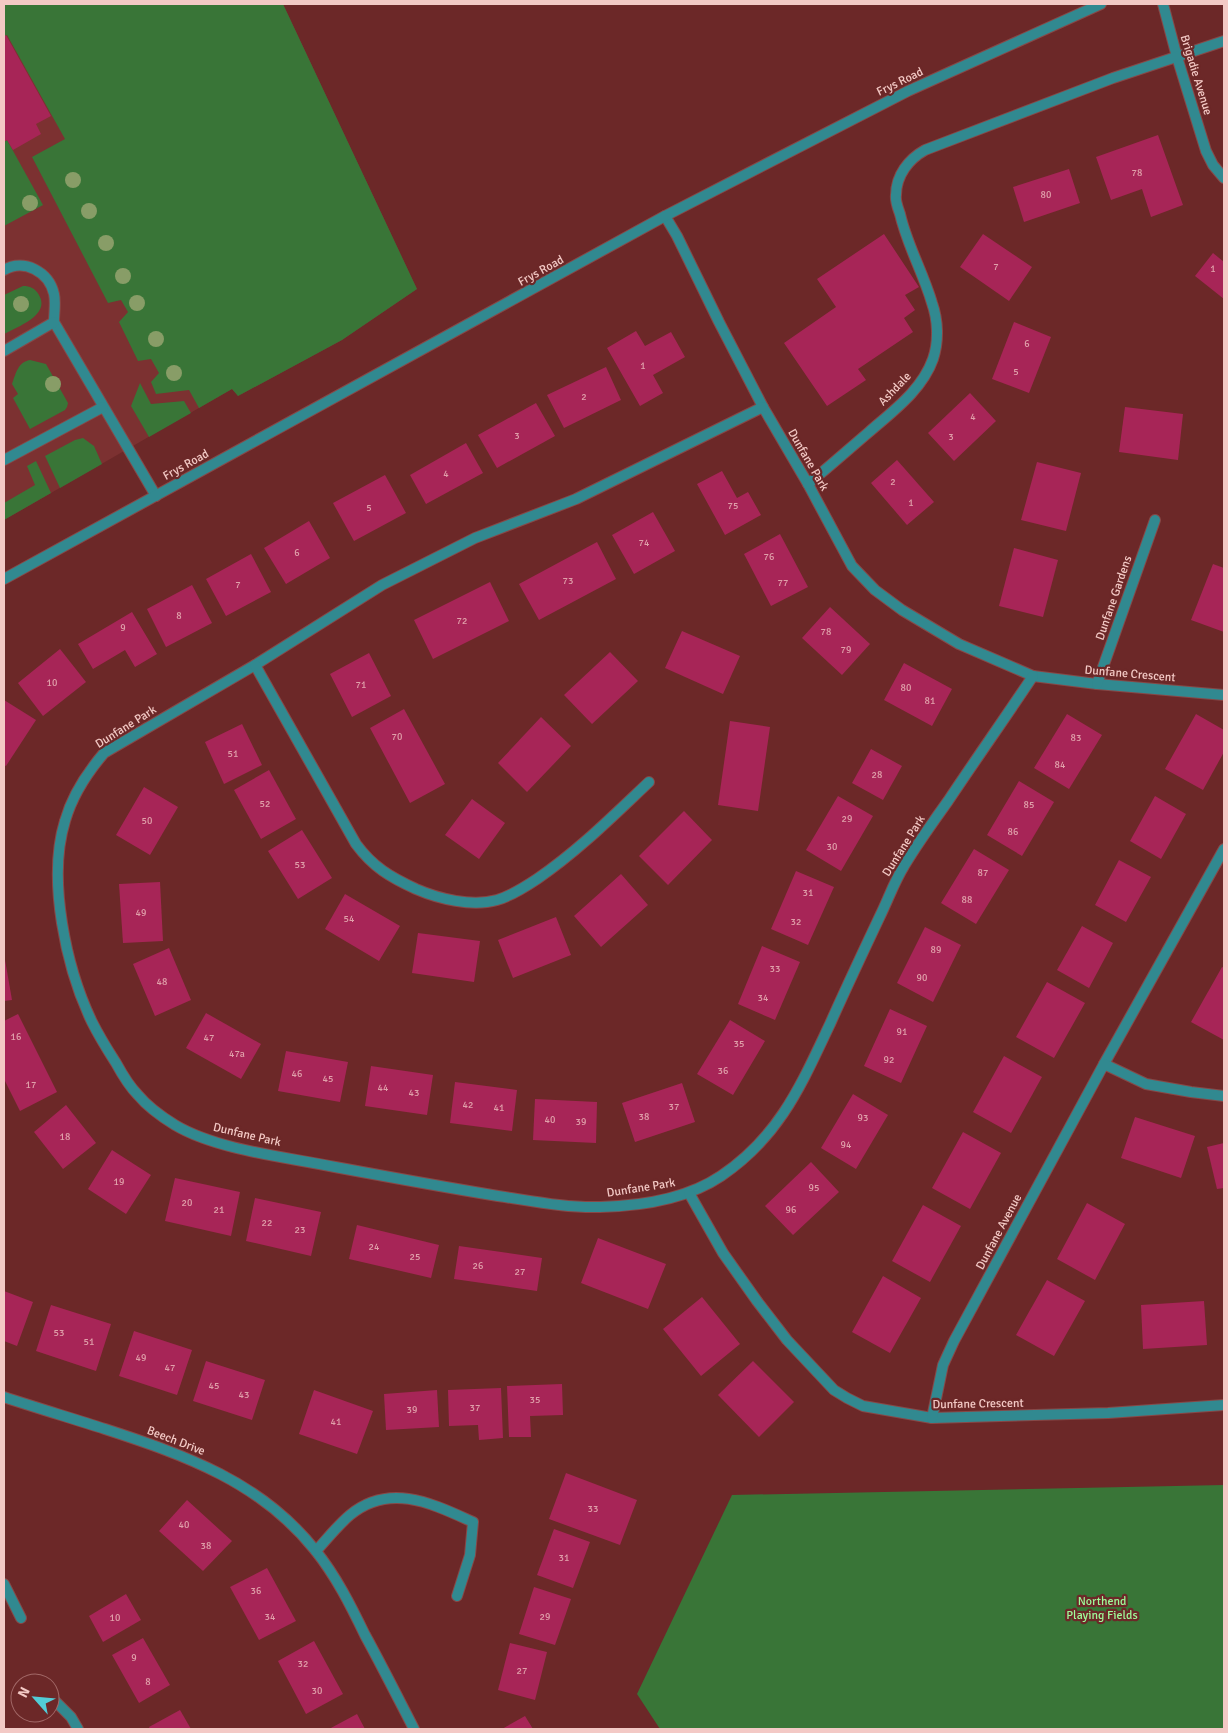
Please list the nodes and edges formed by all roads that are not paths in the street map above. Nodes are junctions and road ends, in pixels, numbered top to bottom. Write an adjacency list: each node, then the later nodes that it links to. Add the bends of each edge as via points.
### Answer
1 (1101, 4): 6 (street, Frys Road, via 908,91)
2 (1163, 4): 4 (street, Brigadie Avenue)
3 (1224, 41): 4 (street)
4 (1177, 57): 5 (street, Brigadie Avenue, via 1206,151); 13 (street, Ashdale, via 925,150 904,168 895,196 905,235 932,303 937,347 924,378 908,397)
5 (1224, 178)
6 (665, 216): 11 (street, Dunfane Park); 14 (street, Frys Road)
7 (4, 270): 8 (street, via 21,266 43,274 55,296)
8 (54, 322): 9 (street); 10 (street)
9 (4, 351)
10 (103, 407): 12 (street); 14 (street)
11 (763, 407): 13 (street, Dunfane Park); 17 (street, Dunfane Park, via 576,499 475,538 382,585)
12 (4, 460)
13 (808, 484): 18 (street, Dunfane Park, via 852,566 875,590 959,644)
14 (156, 496): 16 (street, Frys Road)
15 (1155, 520): 19 (street, Dunfane Gardens)
16 (4, 580)
17 (255, 665): 21 (street, via 366,858 402,883 442,898 475,903 508,896 564,860); 25 (street, Dunfane Park, via 104,753 80,786 64,823 59,858 59,898 73,973 92,1022 128,1084 151,1108 174,1124 211,1141 401,1180 562,1206 616,1206)
18 (1033, 676): 19 (street, Dunfane Crescent); 25 (street, Dunfane Park, via 902,868 802,1083 782,1117 736,1165)
19 (1096, 684): 20 (street, Dunfane Crescent)
20 (1224, 695)
21 (649, 782)
22 (1224, 849): 23 (street, Dunfane Avenue)
23 (1104, 1064): 24 (street, via 1146,1084); 28 (street, Dunfane Avenue, via 954,1341 943,1365)
24 (1224, 1096)
25 (689, 1193): 28 (street, Dunfane Crescent, via 757,1301 787,1340 834,1390 863,1406)
26 (4, 1397): 29 (street, Beech Drive, via 159,1447 206,1466 242,1486 280,1514)
27 (1224, 1406): 28 (street, Dunfane Crescent)
28 (932, 1418)
29 (316, 1551): 31 (street, via 349,1516 368,1504 400,1498 431,1504 473,1522 470,1555); 35 (street, Beech Drive, via 346,1597)
30 (4, 1584): 32 (street)
31 (457, 1596)
32 (20, 1618)
33 (60, 1706): 34 (street)
34 (78, 1729)
35 (414, 1729)

